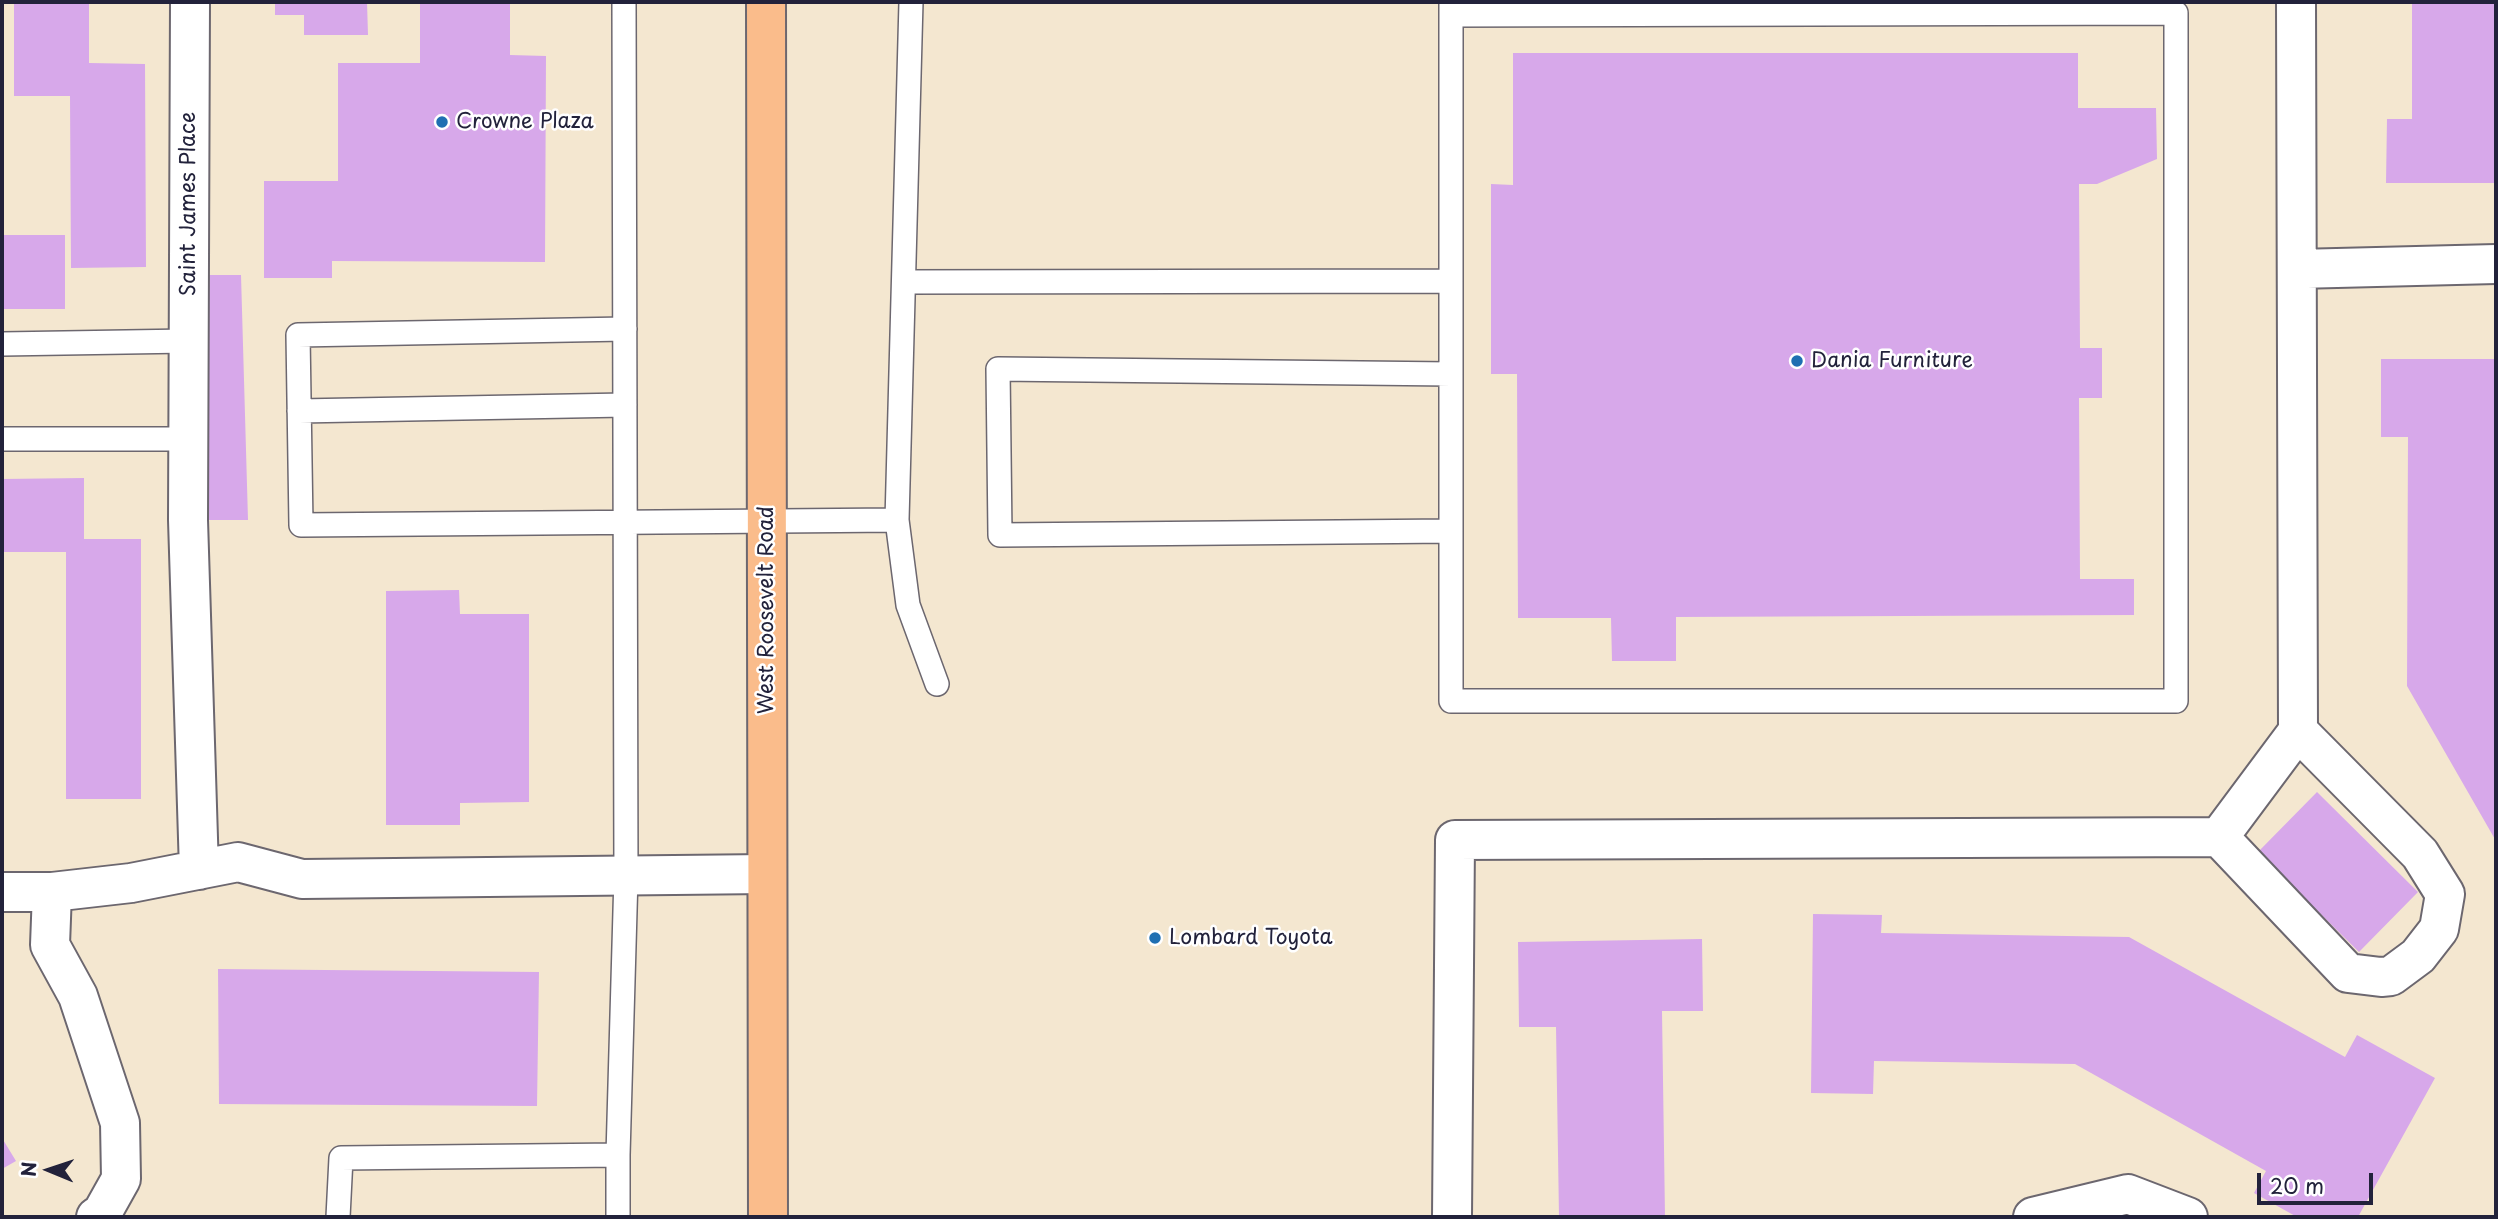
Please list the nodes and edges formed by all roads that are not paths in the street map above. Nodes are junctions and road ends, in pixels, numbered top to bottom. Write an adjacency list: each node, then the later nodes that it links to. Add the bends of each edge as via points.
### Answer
1 (190, 2): 13 (street, Saint James Place)
2 (624, 2): 12 (lane)
3 (766, 2): 22 (main road, West Roosevelt Road)
4 (911, 2): 11 (lane)
5 (2296, 2): 9 (street)
6 (1931, 8): 7 (lane); 23 (lane, via 2176,13 2176,701 1451,701)
7 (1451, 9): 10 (lane)
8 (2496, 264): 9 (street)
9 (2297, 269): 25 (street)
10 (1451, 281): 11 (lane); 15 (lane)
11 (904, 282): 20 (lane)
12 (625, 329): 16 (lane); 17 (lane, via 298,335)
13 (188, 341): 14 (lane); 18 (street, Saint James Place)
14 (2, 344)
15 (1451, 374): 23 (lane); 23 (lane, via 998,369 1000,536)
16 (625, 405): 17 (lane); 21 (lane)
17 (299, 411): 21 (lane, via 300,525)
18 (189, 422): 19 (lane); 27 (street, Saint James Place)
19 (2, 439)
20 (897, 520): 22 (lane); 24 (lane, via 908,605)
21 (624, 521): 22 (lane); 29 (lane)
22 (767, 522): 28 (main road, West Roosevelt Road)
23 (1451, 531)
24 (937, 684)
25 (2298, 732): 26 (street); 26 (street, via 2420,854 2445,894 2439,929 2418,956 2391,976 2348,973)
26 (2219, 837): 37 (street, via 1455,840)
27 (199, 870): 29 (street, via 238,862 302,879); 31 (street)
28 (768, 874): 29 (street); 36 (main road, West Roosevelt Road)
29 (626, 876): 32 (lane)
30 (2, 892): 31 (street)
31 (52, 892): 33 (street, via 50,945 78,996 120,1123 121,1179 103,1213)
32 (618, 1155): 34 (lane, via 341,1158); 35 (lane)
33 (96, 1217)
34 (338, 1217)
35 (618, 1217)
36 (768, 1217)
37 (1452, 1217)
38 (2033, 1217): 39 (street, via 2128,1194)
39 (2189, 1217)

